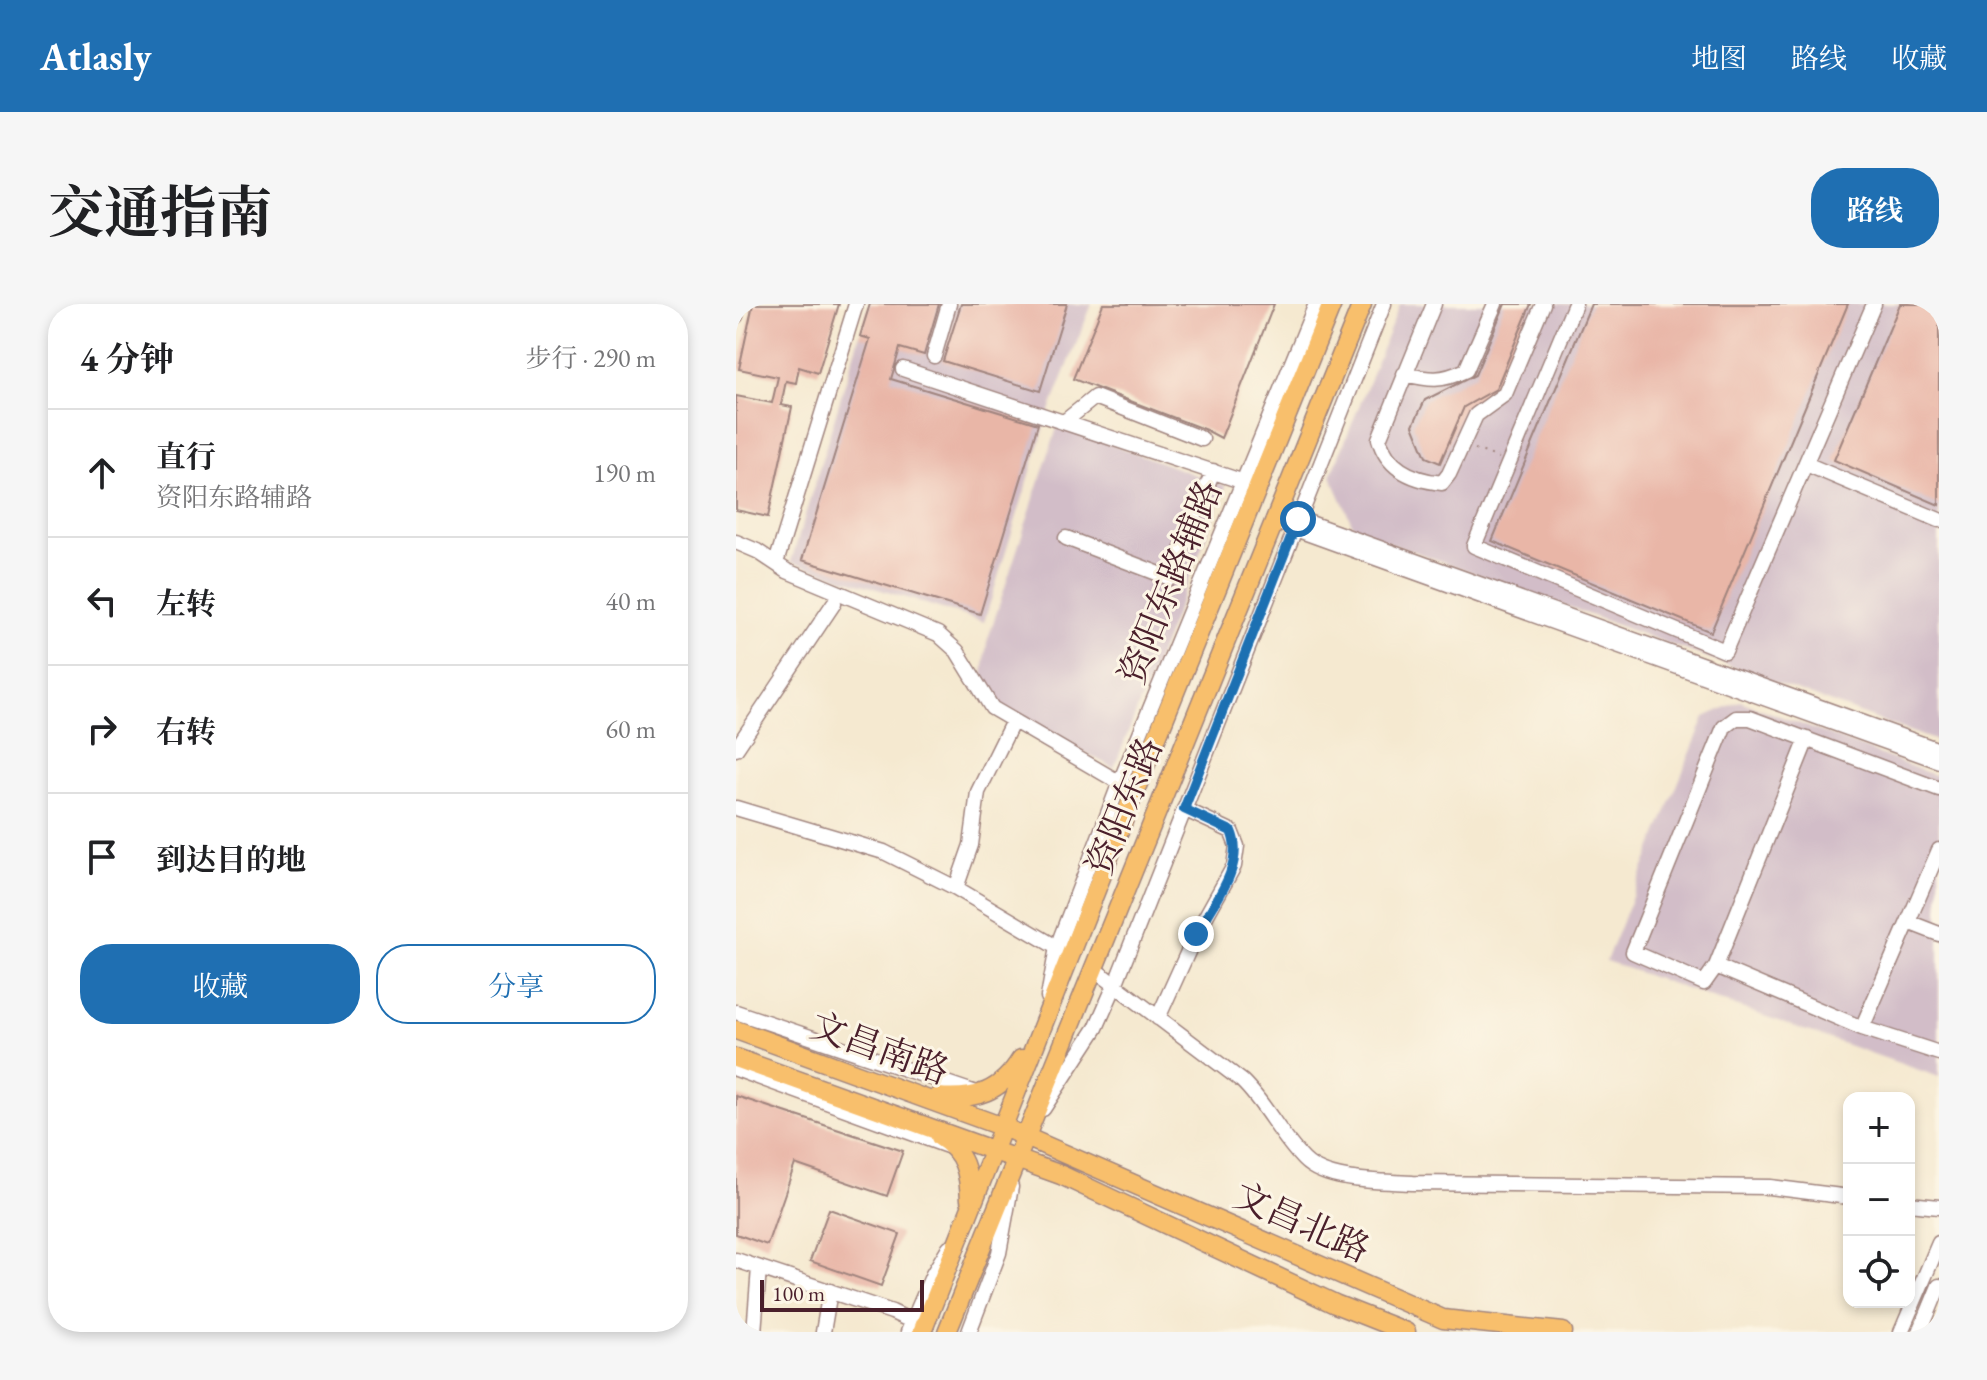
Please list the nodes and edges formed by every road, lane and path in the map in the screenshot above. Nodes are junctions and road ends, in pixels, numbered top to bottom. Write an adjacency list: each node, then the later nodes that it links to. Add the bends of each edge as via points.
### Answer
1 (739, 304): 13 (street)
2 (856, 304): 29 (street)
3 (949, 304): 14 (street)
4 (1316, 304): 23 (street, 资阳东路辅路)
5 (1332, 304): 23 (main road, 资阳东路)
6 (1362, 304): 24 (main road, 资阳东路)
7 (1384, 304): 26 (street)
8 (1434, 304): 16 (street)
9 (1495, 304): 16 (street, via 1466,370 1432,380)
10 (1543, 304): 19 (street, via 1505,394 1476,415)
11 (1575, 304): 20 (street)
12 (1874, 304): 21 (street)
13 (736, 316)
14 (934, 356)
15 (903, 369): 17 (street)
16 (1404, 374): 19 (street, via 1379,439 1384,456 1396,468 1442,483)
17 (1064, 422): 18 (street, via 1095,397); 22 (street)
18 (1202, 439)
19 (1463, 444): 20 (path)
20 (1509, 463): 21 (street, via 1474,546 1725,651)
21 (1806, 464): 25 (street)
22 (1213, 471): 23 (street); 27 (street, via 1170,578)
23 (1251, 484): 36 (main road, 资阳东路)
24 (1275, 516): 26 (street); 46 (main road, 资阳东路)
25 (1939, 520)
26 (1296, 524): 34 (street); 35 (street); 39 (street)
27 (1066, 538)
28 (736, 542): 29 (street)
29 (776, 563): 31 (street, via 938,634 957,651 992,708)
30 (834, 603): 33 (street)
31 (1013, 721): 36 (street); 41 (street, via 978,792 971,845)
32 (1807, 739): 37 (street); 45 (street); 45 (street, via 1750,718 1736,718 1724,727 1633,952 1704,983)
33 (736, 749)
34 (1939, 750)
35 (1939, 761)
36 (1128, 787): 44 (main road, 资阳东路)
37 (1939, 789)
38 (736, 808): 41 (street, via 884,852)
39 (1184, 809): 47 (street); 49 (street, via 1231,831 1237,846 1234,866)
40 (1939, 850): 42 (street)
41 (956, 888): 44 (street)
42 (1908, 922): 43 (street); 51 (street)
43 (1939, 934)
44 (1064, 951): 50 (main road, 资阳东路)
45 (1716, 966): 51 (street)
46 (1094, 969): 47 (street); 60 (main road, 资阳东路)
47 (1115, 985): 49 (street); 60 (street, via 1096,1028)
48 (736, 1012): 56 (street)
49 (1158, 1018): 64 (street, via 1242,1081 1306,1162 1332,1174 1362,1181 1770,1187)
50 (1044, 1023): 56 (main road, via 1011,1076); 59 (main road, 资阳东路)
51 (1862, 1028): 53 (street)
52 (736, 1030): 57 (main road, 文昌南路)
53 (1939, 1053)
54 (736, 1058): 58 (main road, 文昌南路)
55 (736, 1069): 61 (street)
56 (979, 1094): 57 (main road)
57 (918, 1096): 59 (main road, 文昌南路)
58 (909, 1120): 61 (main road); 62 (main road, 文昌南路)
59 (1003, 1127): 60 (main road, 文昌南路); 62 (main road, 资阳东路)
60 (1026, 1136): 63 (main road, 资阳东路); 73 (main road, 文昌北路)
61 (954, 1148): 67 (main road, via 969,1172)
62 (994, 1151): 63 (main road, 文昌南路); 67 (main road, 资阳东路)
63 (1017, 1158): 77 (main road, 资阳东路); 78 (street, via 999,1253); 79 (main road, 文昌南路)
64 (1843, 1196)
65 (1915, 1205): 66 (street)
66 (1939, 1207)
67 (971, 1208): 74 (main road, 资阳东路)
68 (1939, 1243): 81 (street)
69 (736, 1260): 70 (street)
70 (759, 1268): 72 (street); 75 (street)
71 (1939, 1286): 82 (street)
72 (830, 1291): 74 (street, via 892,1312); 76 (street)
73 (1441, 1326): 80 (main road, 文昌北路)
74 (917, 1328)
75 (754, 1332)
76 (823, 1332)
77 (947, 1332)
78 (969, 1332)
79 (1406, 1332)
80 (1563, 1332)
81 (1901, 1332)
82 (1920, 1332)

